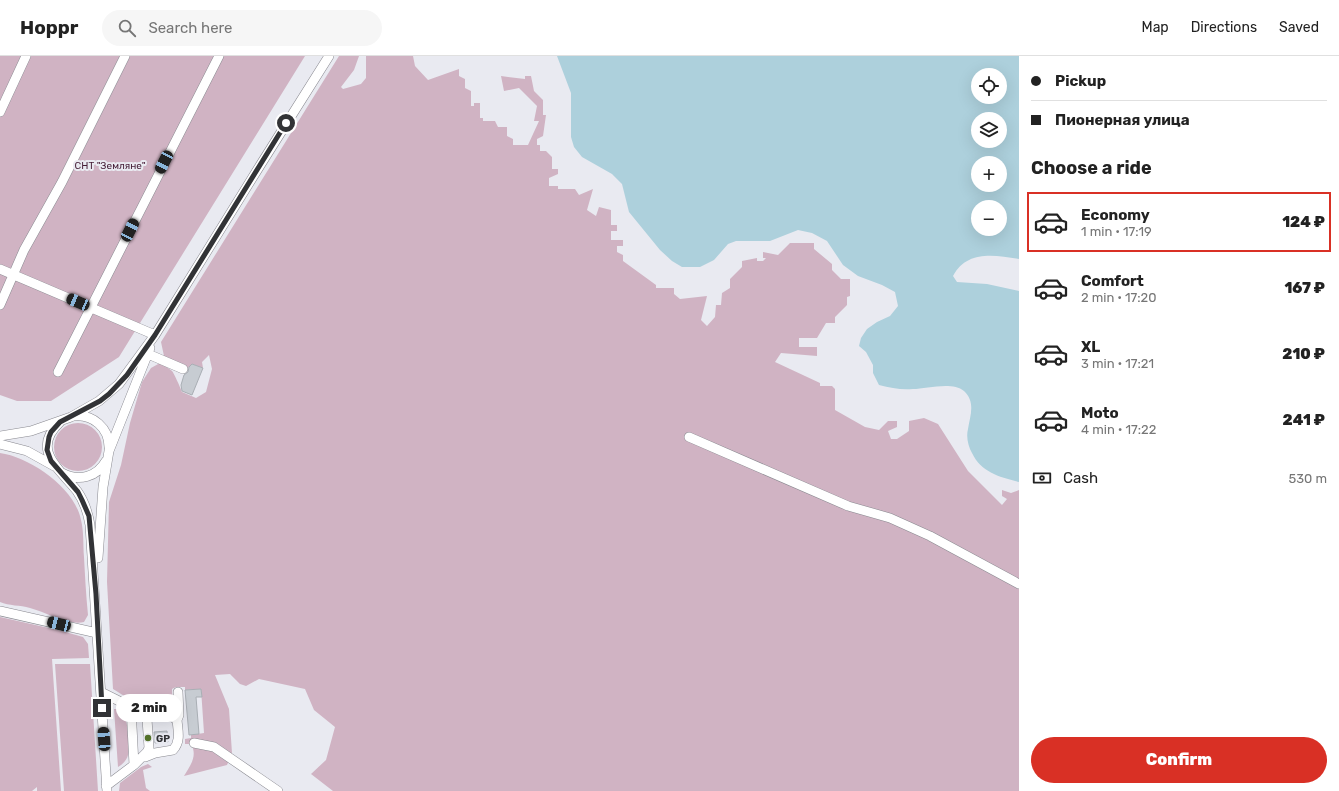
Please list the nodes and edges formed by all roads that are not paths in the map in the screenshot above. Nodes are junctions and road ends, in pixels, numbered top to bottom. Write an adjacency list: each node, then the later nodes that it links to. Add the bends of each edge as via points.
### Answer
1 (26, 56): 5 (street)
2 (125, 56): 7 (street)
3 (219, 56): 9 (street)
4 (330, 56): 10 (street)
5 (0, 112)
6 (0, 269): 7 (street)
7 (13, 274): 8 (street); 9 (street)
8 (0, 305)
9 (91, 307): 10 (street); 13 (street)
10 (155, 335): 11 (street); 14 (street, via 127,375 109,394)
11 (148, 354): 12 (street); 18 (street)
12 (183, 370)
13 (58, 372)
14 (68, 418): 15 (street, via 32,432); 18 (street, via 89,418 99,424 106,433); 19 (street, via 55,426 48,443 49,456)
15 (0, 436)
16 (689, 438): 20 (street, via 848,506 890,518 930,536)
17 (0, 444): 19 (street, via 26,451)
18 (109, 453): 19 (street, via 100,469 87,477 72,477); 21 (street, via 101,504)
19 (56, 468): 21 (street, via 78,492 89,516)
20 (1019, 584)
21 (96, 594): 23 (street)
22 (0, 611): 23 (street)
23 (97, 633): 24 (street)
24 (101, 692): 26 (street); 32 (street)
25 (178, 692): 28 (street, via 180,715)
26 (131, 707): 27 (street); 31 (street)
27 (143, 713): 28 (street); 30 (street, via 147,719 149,748)
28 (177, 720): 30 (street, via 178,745 174,750)
29 (194, 743): 33 (street, via 214,747)
30 (144, 757): 31 (street)
31 (134, 765): 32 (street)
32 (107, 789)
33 (278, 791)

